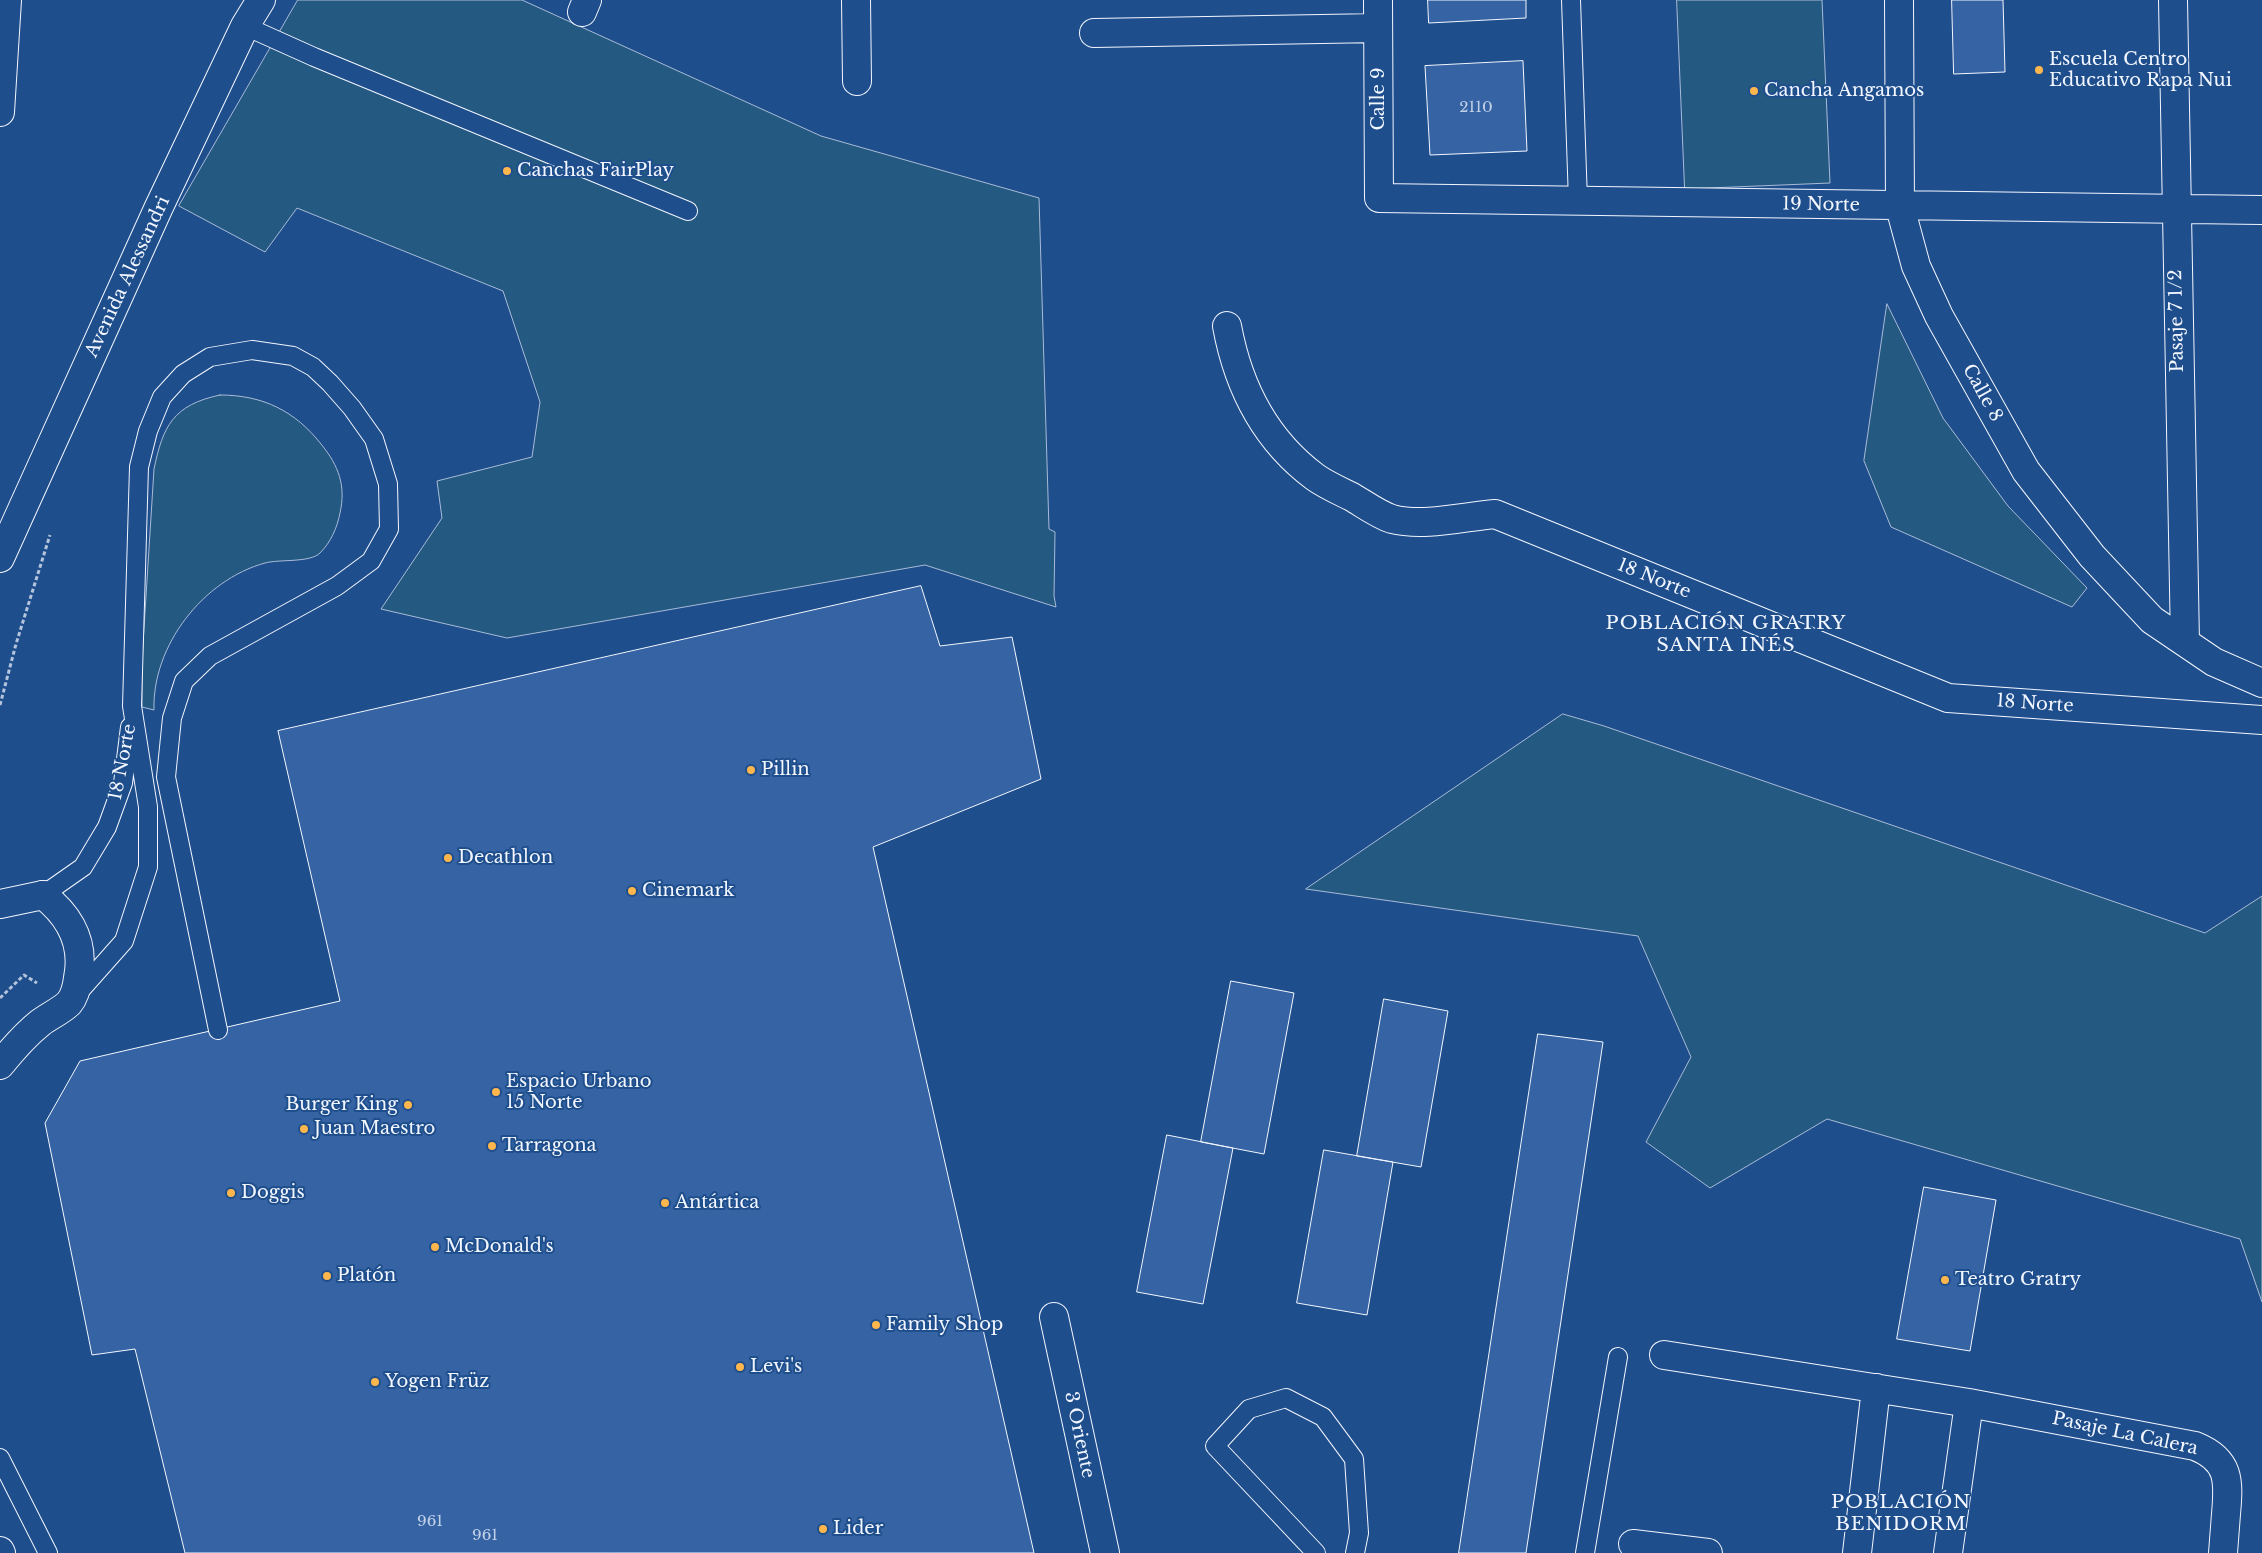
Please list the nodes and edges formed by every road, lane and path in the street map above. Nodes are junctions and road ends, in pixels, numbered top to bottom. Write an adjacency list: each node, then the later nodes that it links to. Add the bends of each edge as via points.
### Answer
1 (7, 0): 12 (street)
2 (261, 0): 8 (street, Avenida Alessandri)
3 (856, 0): 11 (street)
4 (1378, 0): 9 (street, Calle 9)
5 (1571, 0): 14 (lane)
6 (1899, 0): 15 (street, Calle 8)
7 (2172, 0): 16 (street, Pasaje 7 1/2)
8 (245, 26): 18 (lane); 20 (street, Avenida Alessandri)
9 (1378, 28): 10 (street); 13 (street, Calle 9)
10 (1094, 33)
11 (857, 81)
12 (0, 112)
13 (1379, 198): 14 (street, 19 Norte)
14 (1578, 201): 15 (street, 19 Norte)
15 (1900, 207): 16 (street, 19 Norte); 21 (street, Calle 8, via 1916,266 1939,316 2026,471 2092,556 2152,620)
16 (2175, 208): 17 (street, 19 Norte); 21 (street, Pasaje 7 1/2)
17 (2262, 210)
18 (688, 211)
19 (1227, 326): 24 (street, 18 Norte, via 1232,356 1242,384 1272,436 1316,478 1392,519 1426,522 1495,514 1948,698)
20 (0, 558)
21 (2185, 642): 22 (street, Calle 8, via 2214,662)
22 (2262, 683)
23 (132, 706): 25 (lane, 18 Norte, via 122,783 107,827 82,867); 27 (lane, via 148,807 148,867 124,941); 28 (lane, via 140,467 148,430 162,397 183,374 210,357 252,350 293,356 313,367 330,383 374,439 388,484 389,529 371,560 337,586 210,656 184,681 172,718 166,777)
24 (2262, 720)
25 (43, 894): 26 (street, 18 Norte); 27 (street, via 57,906 76,935 80,969)
26 (0, 904)
27 (69, 1003): 29 (street, via 40,1023)
28 (218, 1030)
29 (0, 1065)
30 (1054, 1317): 39 (street, 3 Oriente)
31 (1664, 1355): 33 (street, Pasaje La Calera)
32 (1618, 1357): 42 (lane)
33 (1876, 1388): 34 (street, Pasaje La Calera); 44 (street)
34 (1970, 1403): 37 (street, Pasaje La Calera, via 2208,1451 2225,1471 2228,1487); 45 (street)
35 (0, 1458): 38 (lane)
36 (1633, 1544): 43 (street)
37 (2226, 1551)
38 (48, 1553)
39 (1105, 1553)
40 (1316, 1553): 41 (lane, via 1215,1446 1249,1409 1286,1398 1323,1417 1349,1452 1354,1459 1359,1533)
41 (1355, 1553)
42 (1585, 1553)
43 (1708, 1553)
44 (1857, 1553)
45 (1948, 1553)

